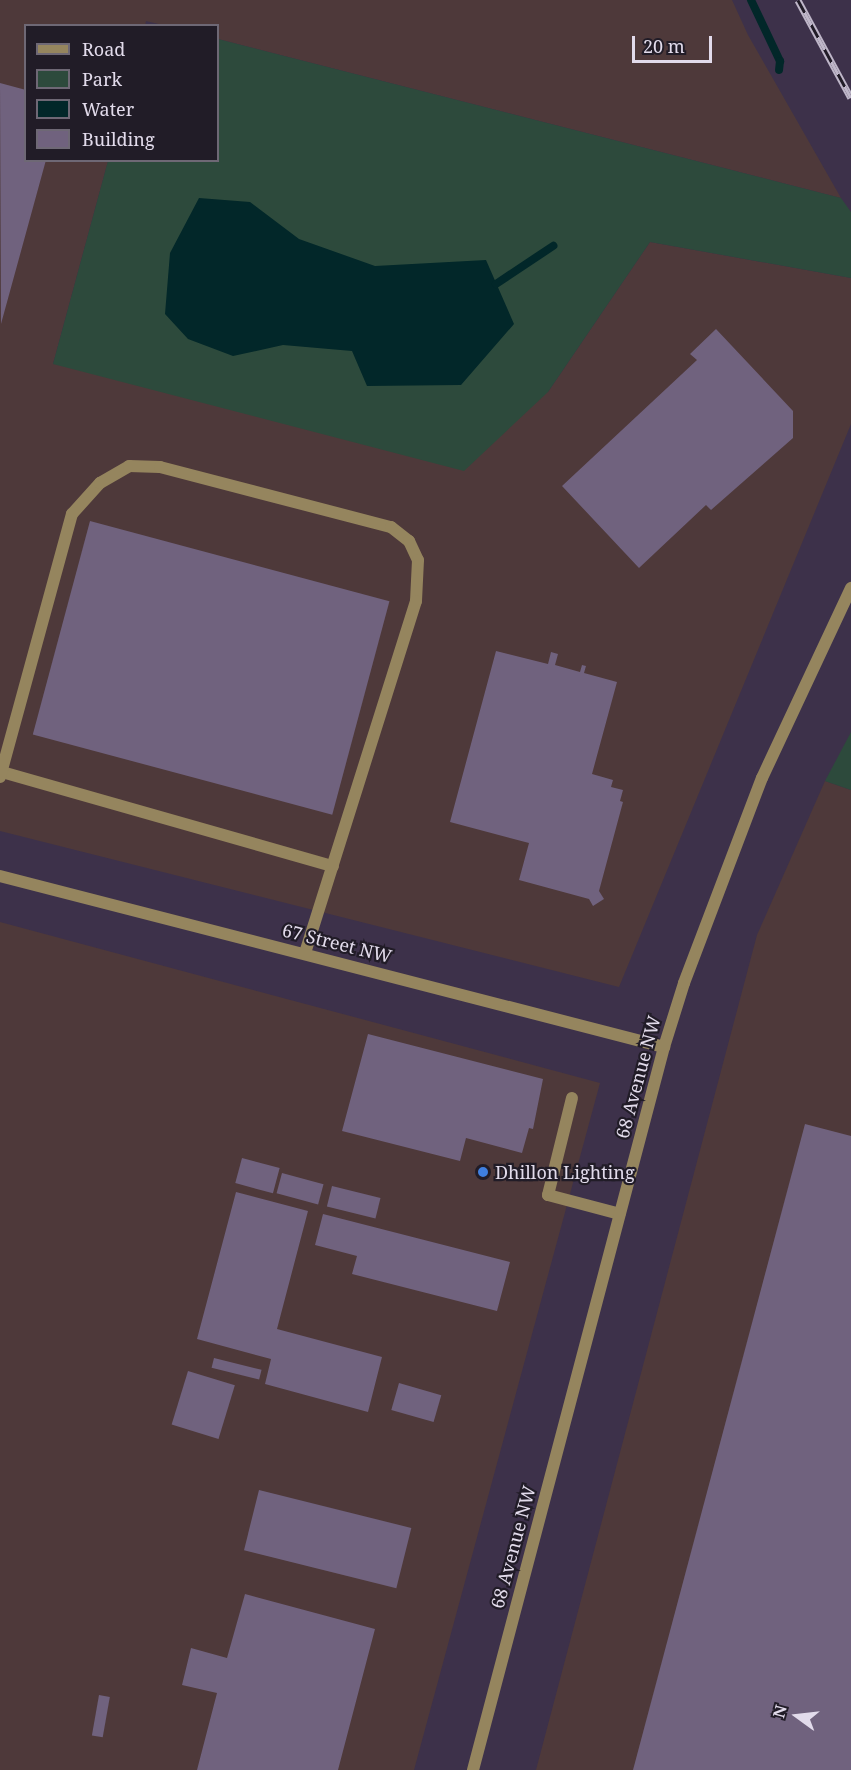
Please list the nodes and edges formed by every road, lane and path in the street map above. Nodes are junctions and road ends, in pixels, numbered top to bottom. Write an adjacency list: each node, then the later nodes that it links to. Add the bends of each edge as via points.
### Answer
1 (851, 588): 6 (street, 68 Avenue NW, via 719,884)
2 (1, 774): 3 (street); 3 (street, via 72,514 100,483 129,466 159,467 392,527 409,541 418,560 416,601)
3 (333, 866): 5 (street)
4 (0, 876): 5 (street, 67 Street NW)
5 (305, 953): 6 (street, 67 Street NW)
6 (664, 1047): 8 (street, 68 Avenue NW)
7 (572, 1098): 8 (street, via 548,1196)
8 (620, 1214): 9 (street, 68 Avenue NW)
9 (472, 1770)

